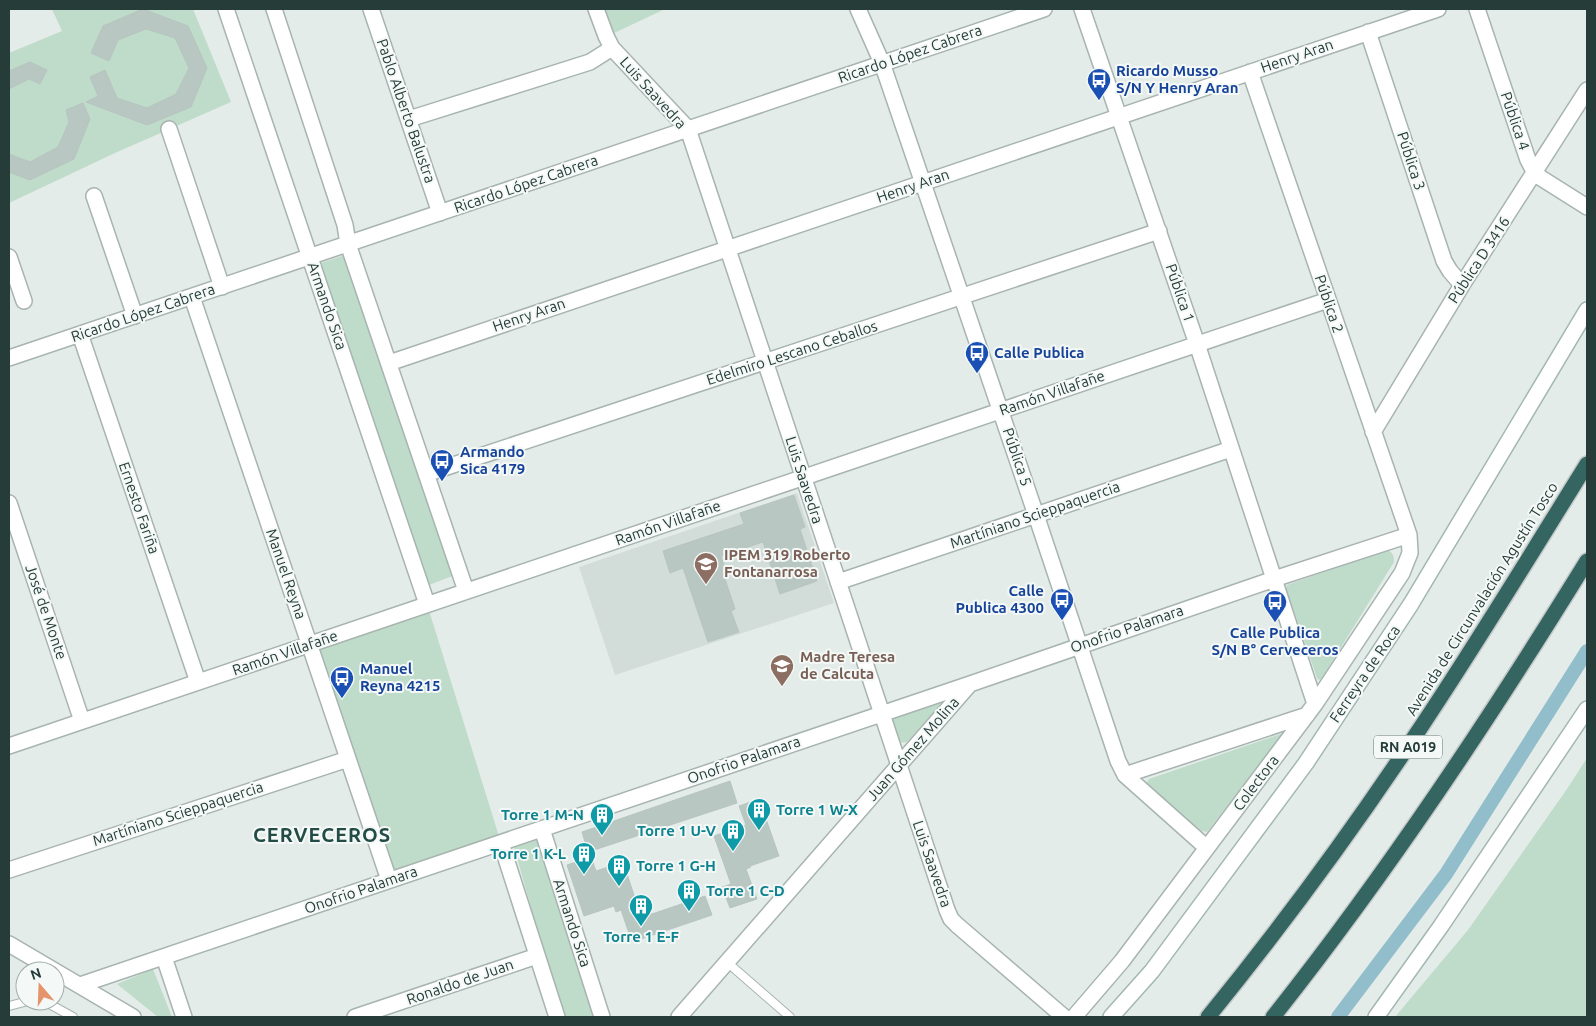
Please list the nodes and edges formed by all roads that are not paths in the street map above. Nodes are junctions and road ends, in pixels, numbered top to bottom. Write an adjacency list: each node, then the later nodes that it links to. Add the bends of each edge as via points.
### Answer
1 (226, 9): 28 (street, Armando Sica)
2 (274, 9): 25 (street, via 345,225)
3 (371, 9): 16 (street, Pablo Alberto Balustra)
4 (596, 9): 11 (street, Luis Saavedra)
5 (858, 9): 12 (street, Pública 5)
6 (1044, 9): 12 (street, Ricardo López Cabrera)
7 (1082, 9): 15 (street, Pública 1)
8 (1438, 9): 10 (street, Henry Aran)
9 (1477, 9): 19 (street, Pública 4)
10 (1368, 32): 13 (street, Henry Aran); 29 (street, Pública 3, via 1444,261)
11 (612, 48): 16 (street, via 590,62); 18 (street, Luis Saavedra)
12 (882, 63): 18 (street, Ricardo López Cabrera); 20 (street, Pública 5)
13 (1250, 72): 15 (street, Henry Aran); 33 (street, Pública 2)
14 (1587, 90): 19 (street, Pública D 3416)
15 (1120, 116): 20 (street, Henry Aran); 24 (street, Pública 1)
16 (409, 119): 23 (street, Pablo Alberto Balustra)
17 (168, 129): 30 (street)
18 (688, 129): 23 (street, Ricardo López Cabrera); 26 (street, Luis Saavedra)
19 (1535, 173): 22 (street); 29 (street, Pública D 3416)
20 (922, 182): 26 (street, Henry Aran); 31 (street, Pública 5)
21 (94, 196): 36 (street)
22 (1587, 207)
23 (440, 213): 25 (street, Ricardo López Cabrera)
24 (1159, 231): 31 (street, Edelmiro Lescano Ceballos); 38 (street, Pública 1)
25 (348, 244): 28 (street, Ricardo López Cabrera); 41 (street)
26 (727, 248): 40 (street, Luis Saavedra); 41 (street, Henry Aran)
27 (9, 257): 34 (street)
28 (310, 257): 30 (street, Ricardo López Cabrera); 55 (street, Armando Sica)
29 (1462, 285): 43 (street, Pública D 3416)
30 (222, 286): 32 (street, Ricardo López Cabrera)
31 (962, 296): 40 (street, Edelmiro Lescano Ceballos); 42 (street, Pública 5)
32 (192, 297): 36 (street, Ricardo López Cabrera); 56 (street, Manuel Reyna)
33 (1328, 300): 38 (street, Ramón Villafañe); 43 (street, Pública 2)
34 (24, 301)
35 (1587, 310): 89 (street, Ferreyra de Roca, via 1411,604 1306,763 1152,971)
36 (135, 316): 37 (street, Ricardo López Cabrera)
37 (80, 334): 39 (street, Ricardo López Cabrera); 58 (street, Ernesto Fariña)
38 (1198, 344): 42 (street, Ramón Villafañe); 44 (street, Pública 1)
39 (9, 358)
40 (765, 362): 46 (street, Edelmiro Lescano Ceballos); 47 (street, Luis Saavedra)
41 (389, 363): 46 (street)
42 (1001, 410): 47 (street, Ramón Villafañe); 49 (street, Pública 5)
43 (1373, 432): 50 (street, Pública 2)
44 (1231, 449): 49 (street, Martíniano Scieppaquercia); 52 (street, Pública 1)
45 (1587, 464): 90 (highway, Avenida de Circunvalación Agustín Tosco / RN A019, via 1392,770 1312,882)
46 (426, 474): 54 (street)
47 (803, 477): 53 (street, Luis Saavedra); 54 (street, Ramón Villafañe)
48 (9, 503): 63 (street, José de Monte)
49 (1036, 515): 53 (street, Martíniano Scieppaquercia); 57 (street, Pública 5)
50 (1409, 535): 52 (street, Onofrio Palamara); 61 (street, Colectora, via 1410,553 1402,573)
51 (1587, 561): 91 (highway, RN A019, via 1417,823)
52 (1274, 579): 57 (street, Onofrio Palamara); 61 (street, Pública 1)
53 (838, 582): 62 (street, Luis Saavedra)
54 (466, 591): 55 (street, Ramón Villafañe)
55 (427, 604): 56 (street, Ramón Villafañe)
56 (310, 644): 58 (street, Ramón Villafañe); 65 (street, Manuel Reyna)
57 (1079, 645): 59 (street, Onofrio Palamara); 67 (street, Pública 5)
58 (198, 682): 63 (street, Ramón Villafañe)
59 (970, 684): 62 (street, Onofrio Palamara); 66 (street, Juan Gómez Molina)
60 (1587, 709): 92 (street)
61 (1311, 710): 67 (street); 70 (street, Colectora)
62 (882, 713): 66 (street, Luis Saavedra); 68 (street, Onofrio Palamara)
63 (82, 721): 64 (street, Ramón Villafañe)
64 (9, 746)
65 (348, 759): 71 (street, Martíniano Scieppaquercia); 72 (street, Manuel Reyna)
66 (899, 765): 76 (street, Juan Gómez Molina); 87 (street, Luis Saavedra, via 951,920)
67 (1125, 775): 70 (street, Pública 5)
68 (542, 829): 69 (street, Onofrio Palamara); 84 (street, Armando Sica)
69 (501, 843): 72 (street, Onofrio Palamara); 74 (street)
70 (1207, 848): 88 (street, Colectora, via 1122,961)
71 (9, 870)
72 (389, 880): 75 (street, Onofrio Palamara)
73 (11, 948): 77 (street)
74 (537, 956): 82 (street, Ronaldo de Juan); 83 (street)
75 (164, 957): 77 (street, Onofrio Palamara); 81 (street)
76 (728, 962): 85 (street, Juan Gómez Molina); 86 (lane)
77 (80, 985): 80 (street)
78 (63, 1011): 79 (lane)
79 (74, 1017)
80 (133, 1017)
81 (184, 1017)
82 (355, 1017)
83 (557, 1017)
84 (602, 1017)
85 (679, 1017)
86 (790, 1017)
87 (1064, 1017)
88 (1074, 1017)
89 (1111, 1017)
90 (1208, 1017)
91 (1273, 1017)
92 (1376, 1017)

